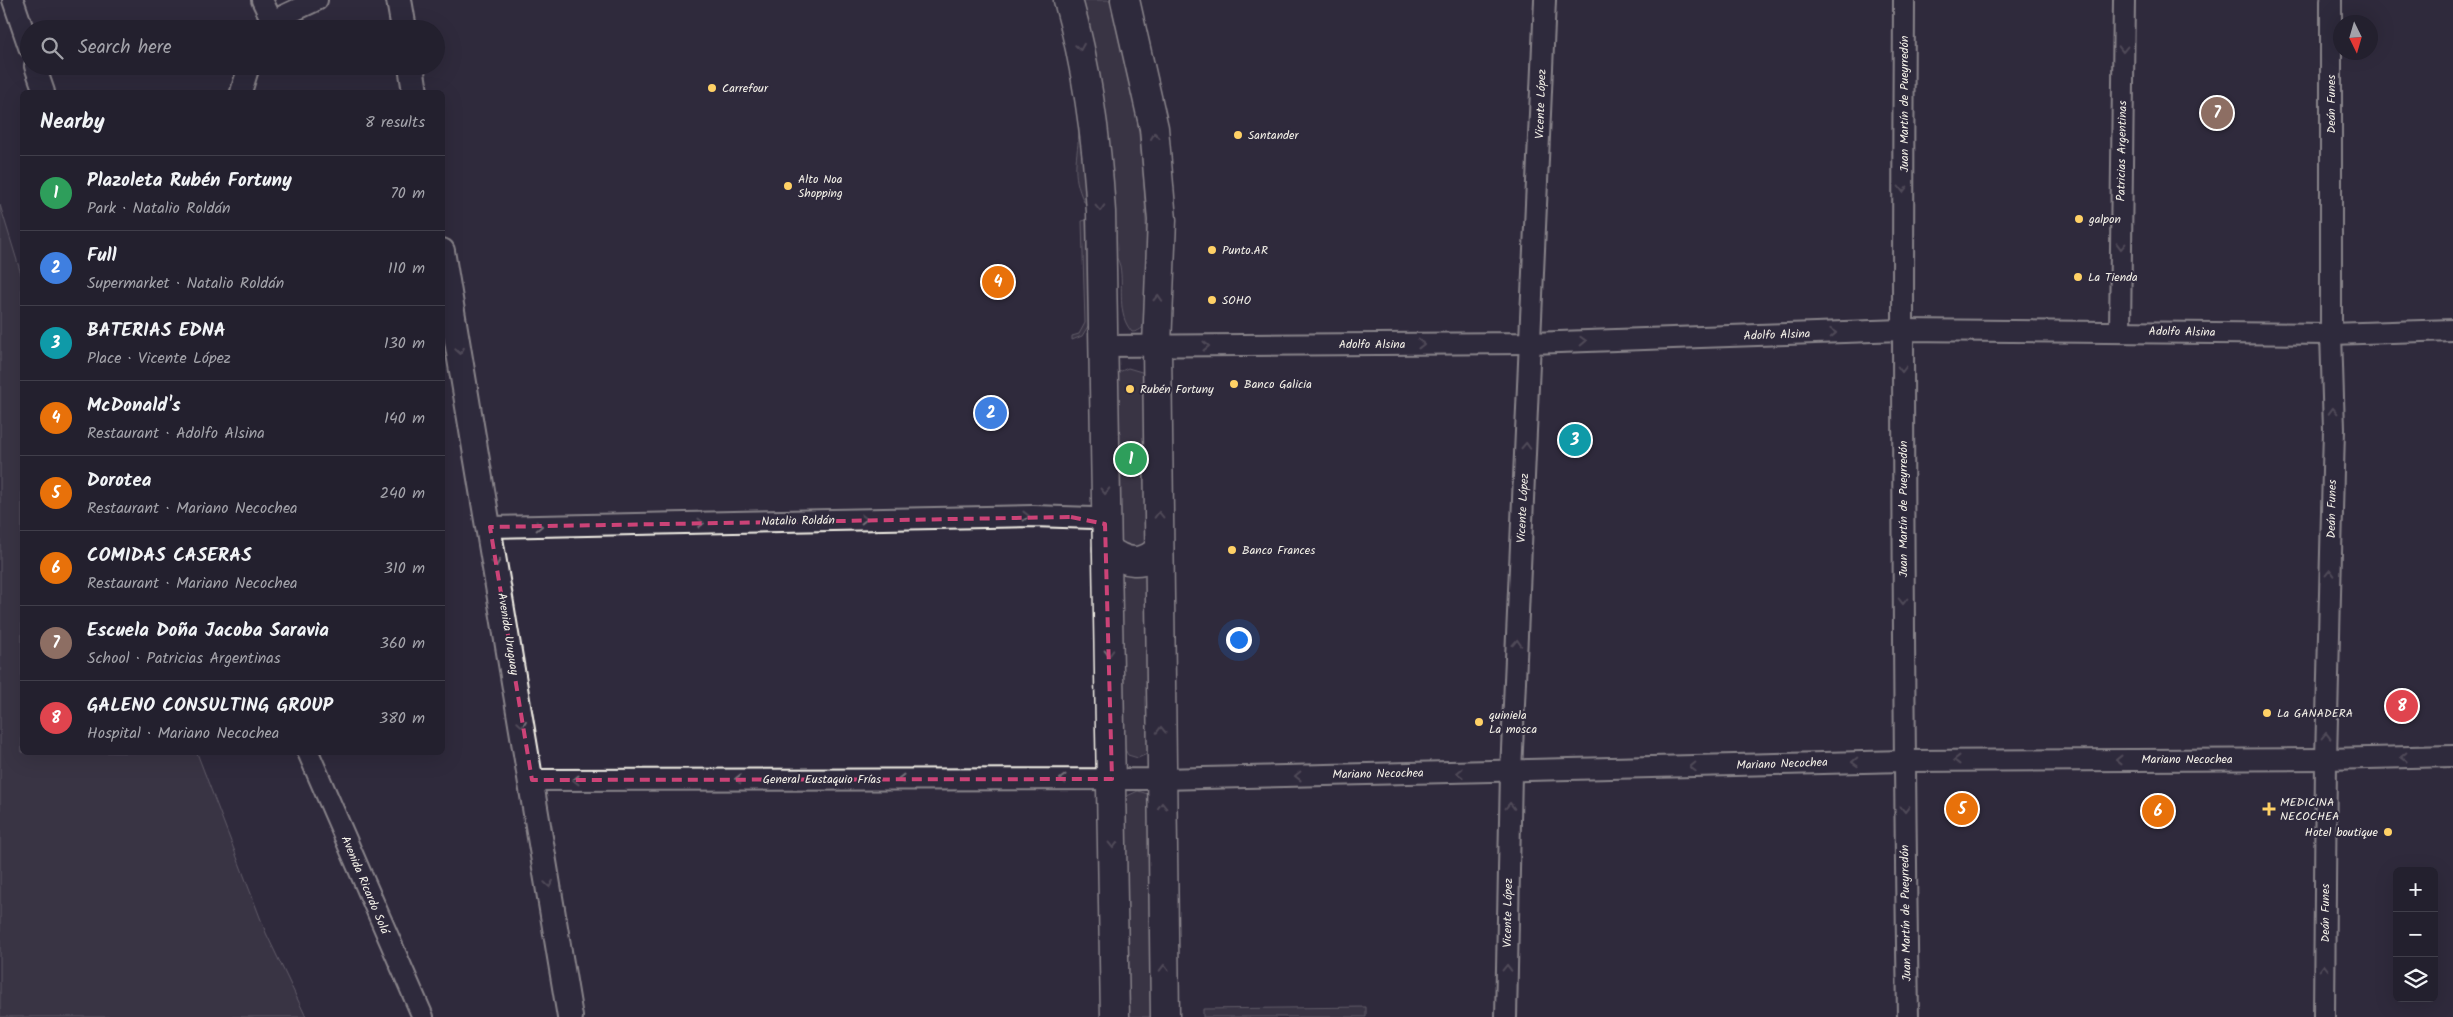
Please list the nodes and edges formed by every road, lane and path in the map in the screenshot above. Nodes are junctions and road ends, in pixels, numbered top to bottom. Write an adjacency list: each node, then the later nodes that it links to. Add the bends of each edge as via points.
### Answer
1 (13, 0): 14 (street)
2 (262, 0): 11 (street)
3 (317, 0): 12 (street)
4 (399, 0): 13 (street)
5 (1068, 0): 27 (main road, one-way to 27, via 1077,30 1100,194)
6 (1125, 0): 28 (main road, one-way to 6, via 1162,220 1154,128)
7 (1545, 0): 26 (street, Vicente López)
8 (1904, 0): 22 (street, Juan Martín de Pueyrredón, one-way to 22)
9 (2124, 0): 24 (street, Patricias Argentinas, one-way to 24)
10 (2331, 0): 25 (street, Deán Funes)
11 (268, 20)
12 (279, 20)
13 (402, 20)
14 (20, 21)
15 (38, 75): 18 (street)
16 (246, 75): 19 (street)
17 (412, 75): 20 (street)
18 (43, 90)
19 (242, 90)
20 (415, 90)
21 (445, 269): 29 (street, Avenida Uruguay, one-way to 29)
22 (1902, 330): 24 (street, Adolfo Alsina); 26 (street, Adolfo Alsina, one-way to 22); 35 (street, Juan Martín de Pueyrredón, one-way to 35)
23 (2453, 330): 25 (street, Adolfo Alsina)
24 (2120, 331): 25 (street, Adolfo Alsina)
25 (2331, 334): 34 (street, Deán Funes, one-way to 25, via 2334,429)
26 (1531, 343): 28 (street, Adolfo Alsina, one-way to 26); 36 (street, Vicente López, one-way to 26)
27 (1102, 346): 28 (street, Adolfo Alsina); 30 (main road, one-way to 30)
28 (1157, 346): 31 (main road, one-way to 28)
29 (490, 527): 30 (street, Natalio Roldán, one-way to 30, via 1033,516 1092,518); 39 (street, Avenida Uruguay, one-way to 39)
30 (1106, 536): 31 (main road, via 1123,560 1146,561); 37 (main road, one-way to 37)
31 (1159, 549): 38 (main road, one-way to 31)
32 (309, 755): 40 (street, Avenida Ricardo Solá)
33 (2453, 756): 34 (street, Mariano Necochea, one-way to 34)
34 (2326, 759): 35 (street, Mariano Necochea, one-way to 35); 46 (street, Deán Funes, one-way to 34)
35 (1904, 761): 36 (street, Mariano Necochea, one-way to 36); 45 (street, Juan Martín de Pueyrredón, one-way to 45)
36 (1511, 772): 38 (street, Mariano Necochea, one-way to 38); 44 (street, Vicente López, one-way to 36)
37 (1112, 779): 38 (street, Mariano Necochea); 39 (street, General Eustaquio Frías, one-way to 39); 42 (main road, one-way to 42)
38 (1161, 779): 43 (main road, one-way to 38)
39 (532, 780): 41 (street, Avenida Uruguay, one-way to 41)
40 (423, 1017)
41 (570, 1017)
42 (1115, 1017)
43 (1165, 1017)
44 (1506, 1017)
45 (1908, 1017)
46 (2324, 1017)

